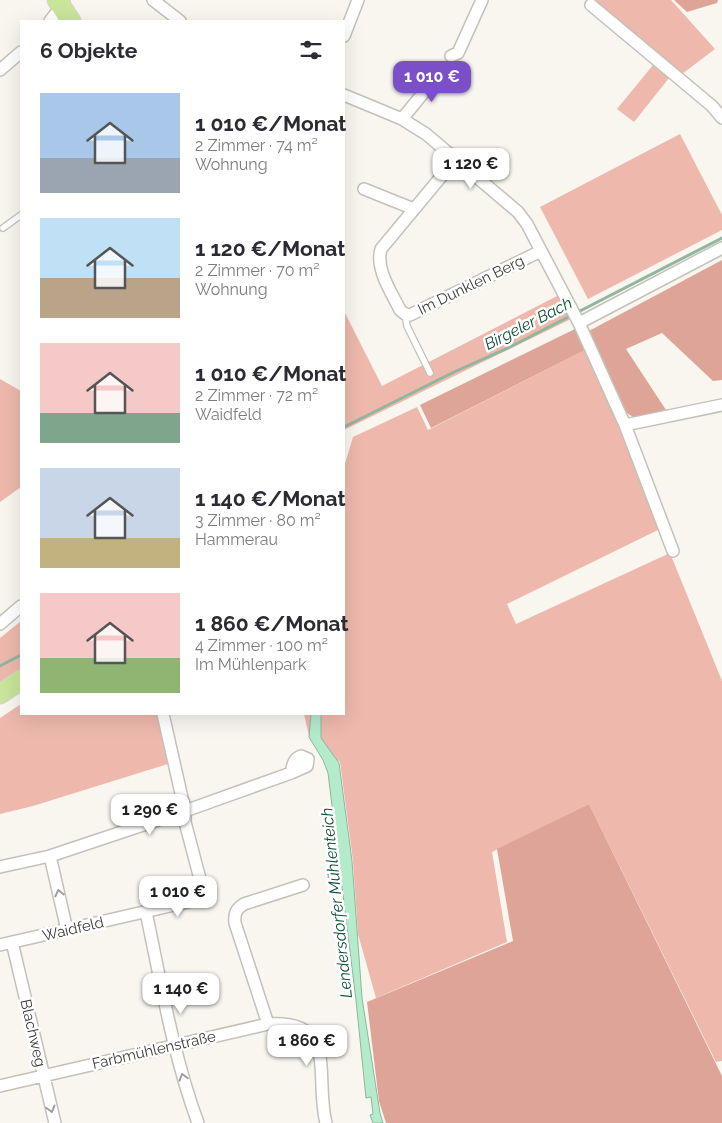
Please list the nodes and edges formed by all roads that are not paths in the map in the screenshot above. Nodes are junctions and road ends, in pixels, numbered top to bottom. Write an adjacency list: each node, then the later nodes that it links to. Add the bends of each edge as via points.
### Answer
1 (152, 0): 7 (street)
2 (358, 0): 8 (street)
3 (482, 0): 10 (street, via 458,53)
4 (591, 4): 14 (street)
5 (64, 7): 6 (street)
6 (51, 20)
7 (179, 20)
8 (345, 33)
9 (20, 53): 11 (street)
10 (451, 56)
11 (0, 70)
12 (442, 70): 15 (street)
13 (345, 95): 15 (street, Im Dunklen Berg)
14 (722, 118)
15 (402, 119): 16 (street, Im Dunklen Berg, via 426,134)
16 (455, 160): 18 (street, Im Dunklen Berg); 22 (street, Im Dunklen Berg, via 518,212)
17 (364, 188): 18 (street)
18 (414, 208): 23 (street, Im Dunklen Berg, via 379,254 385,278)
19 (20, 216): 20 (lane)
20 (3, 228)
21 (722, 248): 24 (street)
22 (541, 251): 23 (street, Im Dunklen Berg, via 410,315); 24 (street, Im Dunklen Berg)
23 (405, 314): 25 (lane, via 407,326)
24 (576, 316): 27 (street, Im Dunklen Berg)
25 (430, 373)
26 (722, 405): 27 (street)
27 (624, 425): 28 (street, Im Dunklen Berg)
28 (673, 551)
29 (20, 607): 30 (street)
30 (0, 624)
31 (20, 681): 32 (main road)
32 (0, 694)
33 (163, 715): 35 (street)
34 (292, 773): 35 (street)
35 (185, 811): 36 (street); 39 (street, Waidfeld, via 205,898)
36 (50, 856): 37 (street); 40 (street, one-way to 36)
37 (0, 867)
38 (304, 885): 43 (street, via 244,904 235,913 235,923)
39 (146, 912): 40 (street, Waidfeld); 44 (street)
40 (67, 930): 41 (street, Waidfeld)
41 (12, 942): 42 (street, Waidfeld); 45 (street, Blachweg)
42 (0, 945)
43 (268, 1024): 44 (street, Farbmühlenstraße); 49 (street, Farbmühlenstraße, via 303,1028 318,1044)
44 (175, 1046): 45 (street, Farbmühlenstraße); 48 (street, one-way to 44)
45 (43, 1076): 46 (street, Farbmühlenstraße); 47 (street, Blachweg, one-way to 47)
46 (0, 1086)
47 (55, 1123)
48 (198, 1123)
49 (326, 1123)

